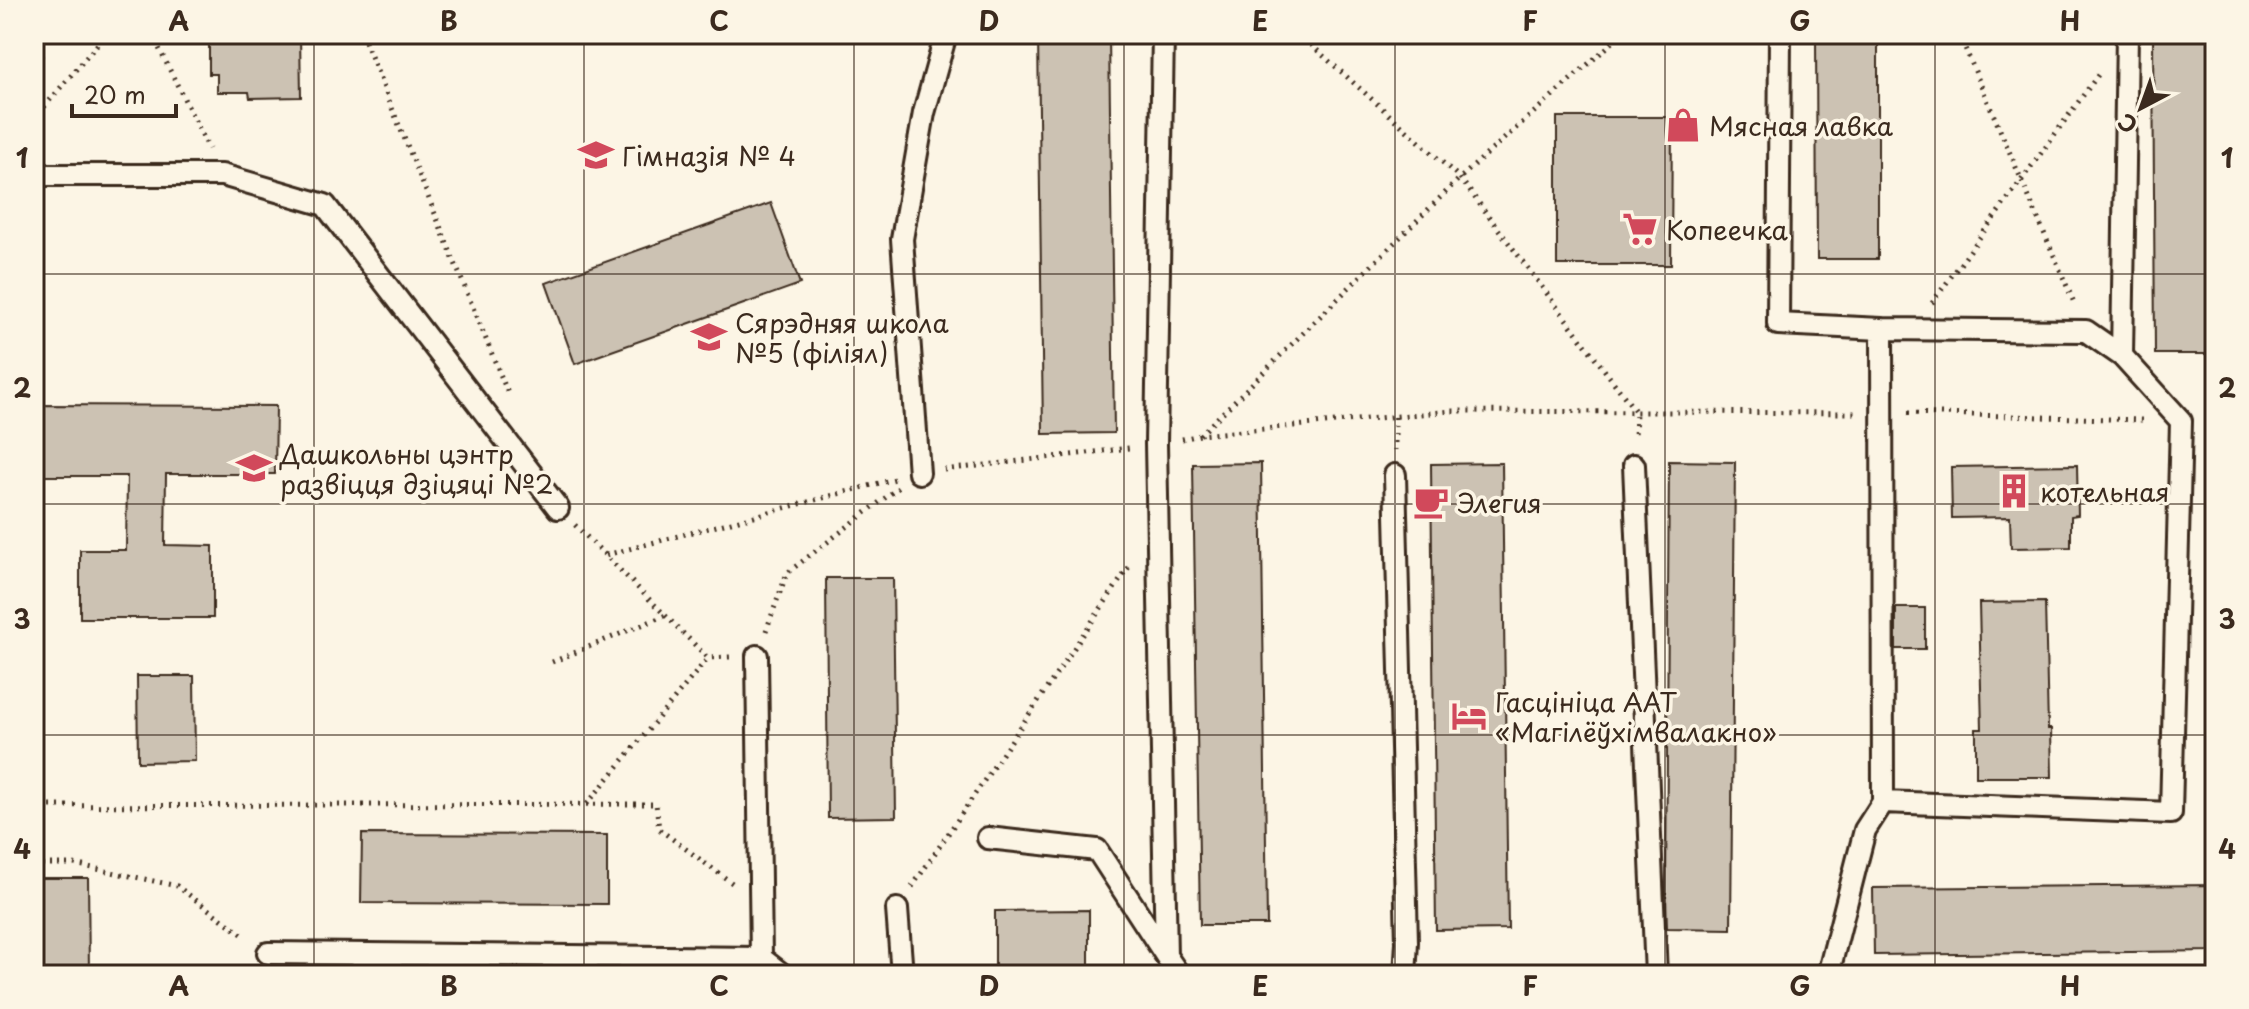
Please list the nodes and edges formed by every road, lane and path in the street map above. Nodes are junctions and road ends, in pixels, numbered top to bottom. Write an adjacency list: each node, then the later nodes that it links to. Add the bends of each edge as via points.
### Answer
1 (42, 34): 12 (path)
2 (106, 34): 12 (path)
3 (152, 34): 14 (path)
4 (362, 34): 21 (path)
5 (946, 34): 28 (lane, via 924,113 902,239)
6 (1163, 34): 26 (lane)
7 (1299, 34): 15 (path)
8 (1622, 34): 15 (path)
9 (1780, 34): 17 (lane, via 1778,324)
10 (1959, 34): 16 (path)
11 (2127, 34): 16 (path); 20 (lane)
12 (36, 116)
13 (34, 175): 14 (lane)
14 (222, 175): 30 (lane, via 325,205)
15 (1460, 178): 22 (path); 25 (path)
16 (2022, 179): 18 (path); 19 (path)
17 (1882, 329): 18 (lane); 23 (lane)
18 (1912, 330): 19 (lane)
19 (2086, 331): 20 (lane)
20 (2122, 356): 24 (lane)
21 (510, 398)
22 (1636, 412): 23 (path); 25 (path, via 1451,411)
23 (1883, 413): 24 (path); 37 (lane)
24 (2181, 421): 37 (lane, via 2171,813)
25 (1200, 435): 26 (path)
26 (1156, 444): 28 (path); 45 (lane)
27 (1634, 465): 51 (lane)
28 (919, 473): 31 (path); 34 (path, via 787,573)
29 (1395, 475): 50 (lane)
30 (558, 508): 31 (path)
31 (606, 555): 33 (path)
32 (1132, 562): 43 (path)
33 (666, 615): 35 (path); 36 (path)
34 (757, 656): 35 (path); 42 (lane)
35 (708, 658): 38 (path)
36 (552, 662)
37 (1883, 802): 52 (lane, via 1865,830)
38 (587, 804): 39 (path); 42 (path, via 656,804 659,829)
39 (34, 806)
40 (988, 838): 45 (lane, via 1097,850)
41 (34, 864): 44 (path, via 74,864 177,886)
42 (760, 903): 46 (lane)
43 (897, 909): 48 (lane)
44 (268, 953): 46 (lane)
45 (1166, 956): 49 (lane)
46 (761, 958): 47 (lane)
47 (783, 975)
48 (902, 975)
49 (1179, 975)
50 (1405, 975)
51 (1656, 975)
52 (1828, 975)

